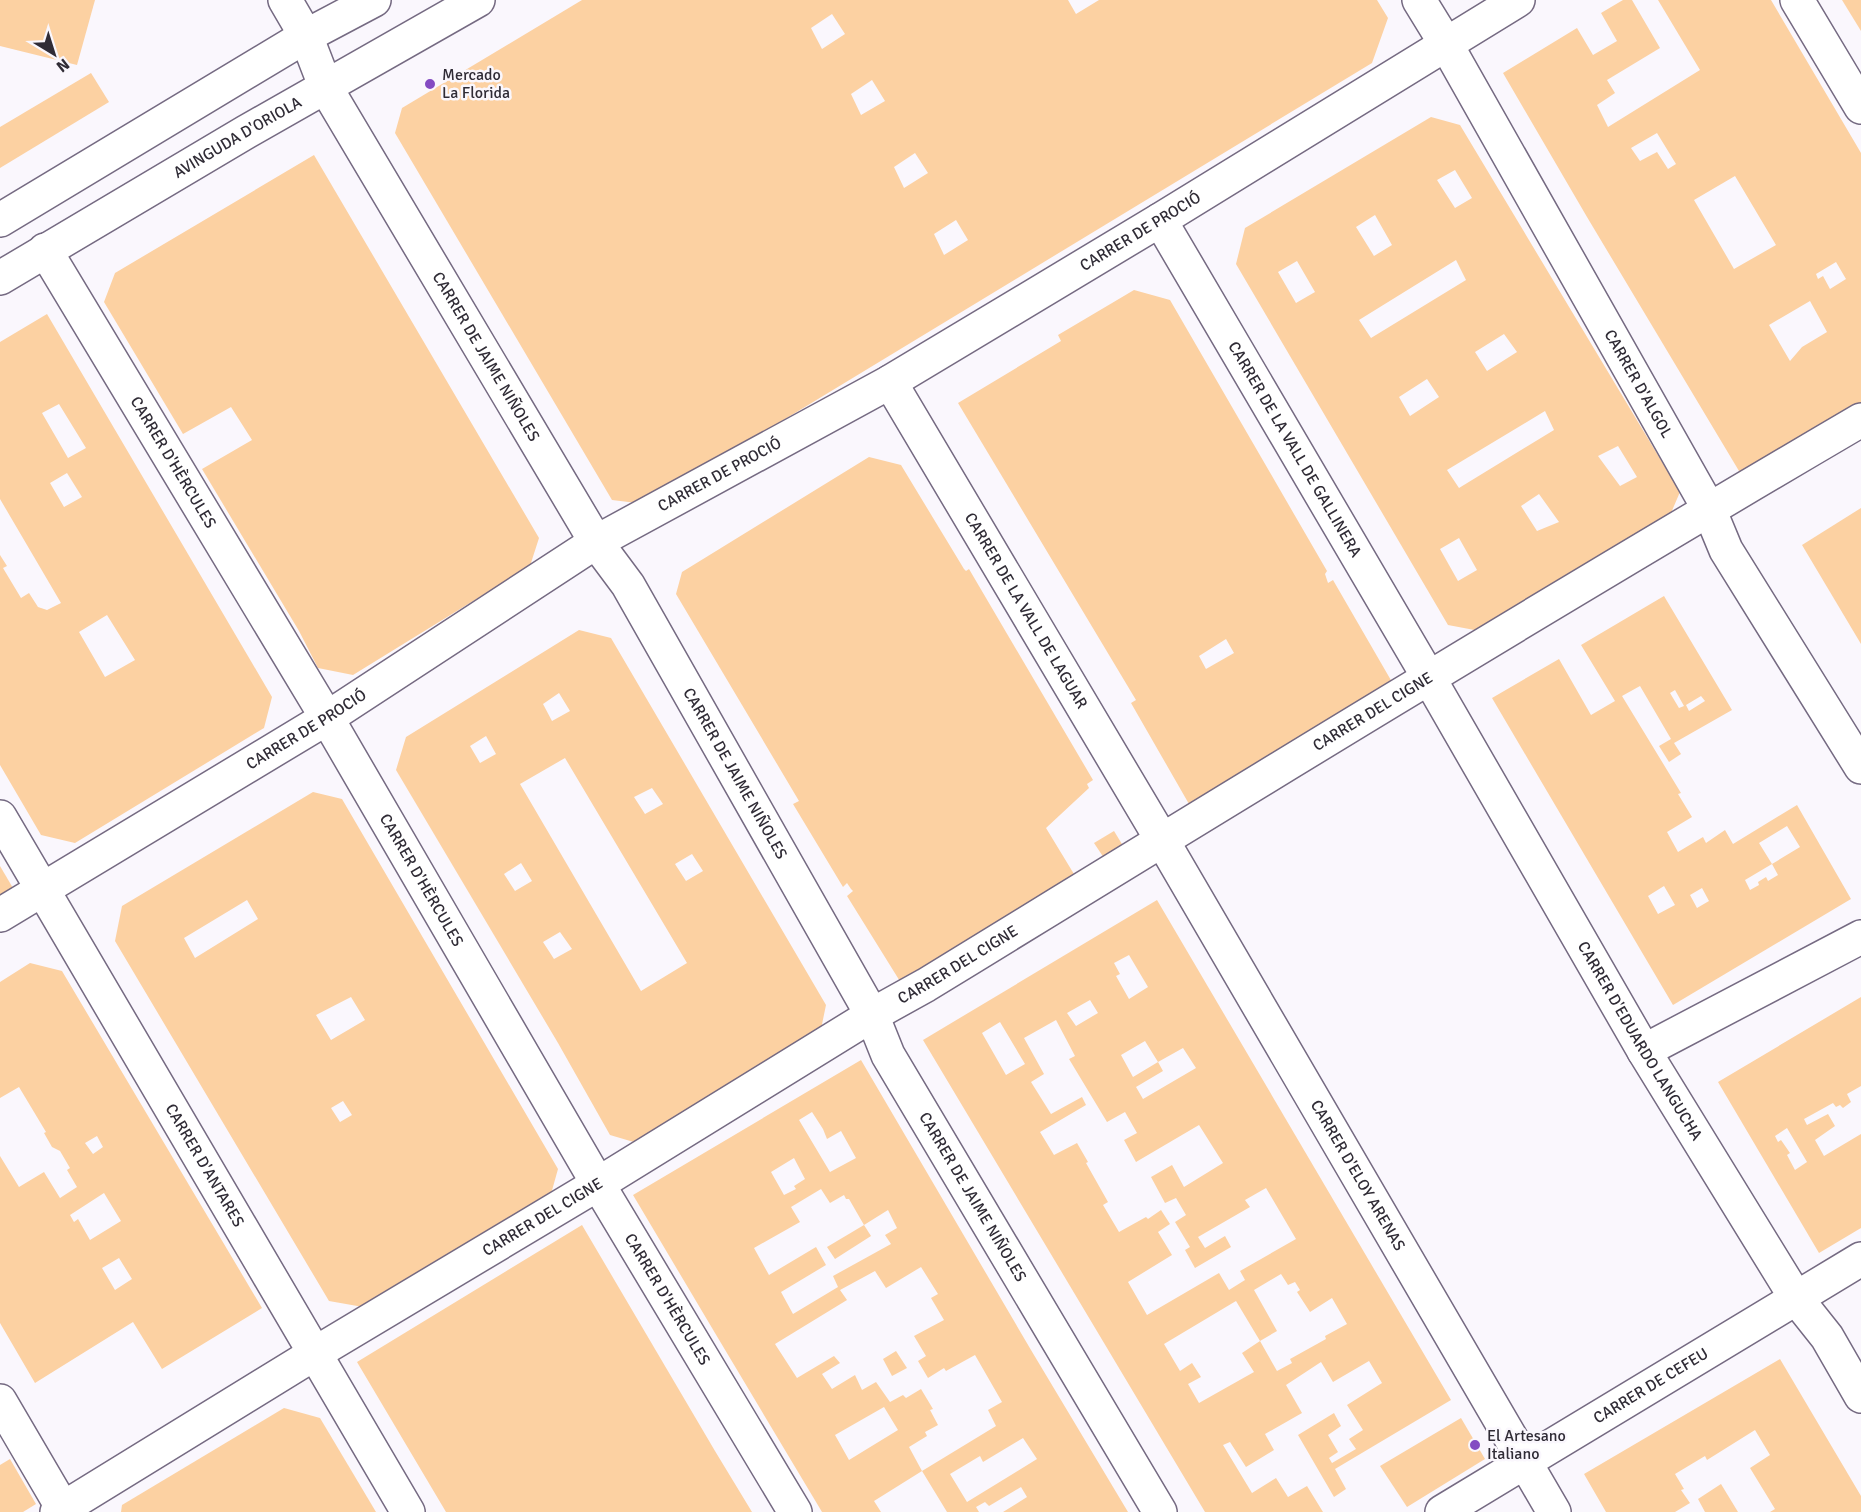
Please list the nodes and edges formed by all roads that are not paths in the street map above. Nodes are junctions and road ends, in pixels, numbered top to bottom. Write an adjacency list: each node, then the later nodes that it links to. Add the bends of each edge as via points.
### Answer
1 (285, 0): 7 (street, CARRER DE JAIME NIÑOLES)
2 (374, 0): 7 (street)
3 (478, 0): 9 (street, AVINGUDA D'ORIOLA)
4 (1419, 0): 8 (street, CARRER D'ALGOL)
5 (1518, 0): 8 (street, CARRER DE PROCIÓ)
6 (1797, 0): 10 (street)
7 (306, 36): 9 (street, CARRER DE JAIME NIÑOLES); 11 (street)
8 (1446, 44): 12 (street, CARRER DE PROCIÓ); 17 (street, CARRER D'ALGOL)
9 (326, 88): 13 (street, AVINGUDA D'ORIOLA); 18 (street, CARRER DE JAIME NIÑOLES)
10 (1861, 107)
11 (0, 220)
12 (1160, 220): 15 (street, CARRER DE PROCIÓ); 19 (street, CARRER DE LA VALL DE GALLINERA)
13 (45, 250): 14 (street, AVINGUDA D'ORIOLA); 20 (street, CARRER D'HÈRCULES)
14 (0, 278)
15 (890, 382): 18 (street, CARRER DE PROCIÓ); 23 (street, CARRER DE LA VALL DE LAGUAR)
16 (1861, 420): 17 (street, CARRER DEL CIGNE)
17 (1709, 508): 19 (street, CARRER DEL CIGNE); 21 (street, CARRER D'ALGOL, via 1726,550)
18 (596, 542): 20 (street, CARRER DE PROCIÓ); 27 (street, CARRER DE JAIME NIÑOLES, via 628,585)
19 (1429, 678): 23 (street, CARRER DEL CIGNE); 28 (street, CARRER D'EDUARDO LANGUCHA)
20 (327, 718): 24 (street, CARRER DE PROCIÓ); 29 (street, CARRER D'HÈRCULES)
21 (1861, 767)
22 (0, 818): 24 (street, CARRER D'ANTARES)
23 (1162, 840): 27 (street, CARRER DEL CIGNE); 35 (street, CARRER D'ELOY ARENAS)
24 (42, 888): 25 (street, CARRER DE PROCIÓ); 32 (street, CARRER D'ANTARES)
25 (0, 915)
26 (1861, 937): 28 (street)
27 (873, 1015): 29 (street, CARRER DEL CIGNE); 39 (street, CARRER DE JAIME NIÑOLES, via 888,1055)
28 (1644, 1051): 31 (street, CARRER D'EDUARDO LANGUCHA)
29 (598, 1184): 32 (street, CARRER DEL CIGNE); 38 (street, CARRER D'HÈRCULES)
30 (1861, 1259): 31 (street, CARRER DE CEFEU)
31 (1797, 1298): 33 (street, CARRER D'EDUARDO LANGUCHA, via 1827,1337); 35 (street, CARRER DE CEFEU)
32 (314, 1354): 36 (street, CARRER DEL CIGNE); 37 (street, CARRER D'ANTARES)
33 (1861, 1396)
34 (0, 1401): 36 (street)
35 (1525, 1462): 40 (street, CARRER DE CEFEU); 41 (street, CARRER D'ELOY ARENAS)
36 (62, 1511)
37 (408, 1512)
38 (795, 1512)
39 (1160, 1512)
40 (1442, 1512)
41 (1554, 1512)

